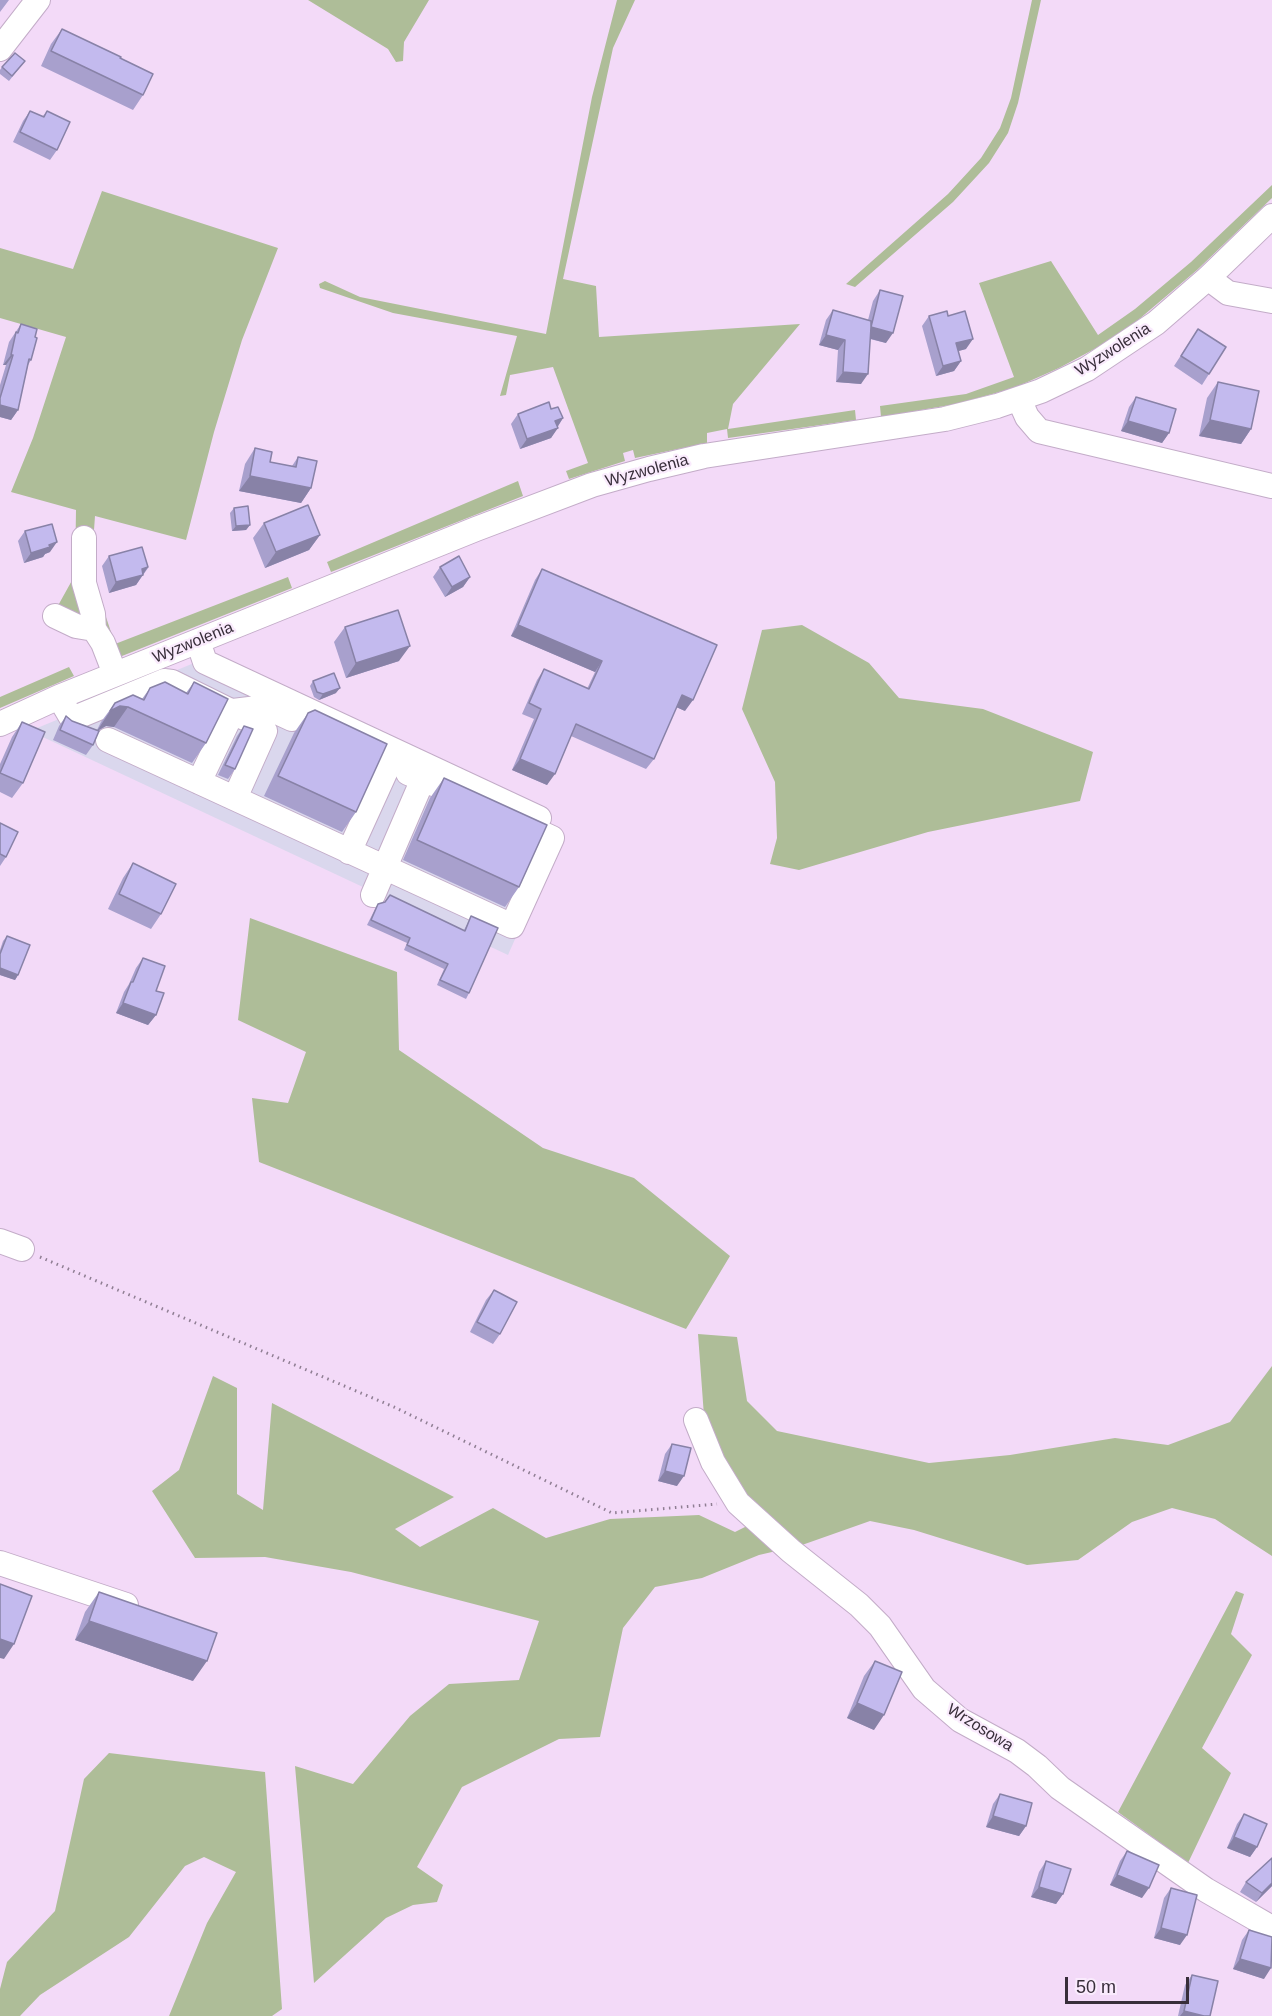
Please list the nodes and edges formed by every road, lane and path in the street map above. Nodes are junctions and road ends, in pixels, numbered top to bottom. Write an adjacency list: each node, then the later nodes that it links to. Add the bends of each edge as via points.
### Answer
1 (38, 0): 2 (street)
2 (0, 49)
3 (1272, 216): 4 (street, Wyzwolenia)
4 (1208, 278): 5 (street, via 1228,293); 6 (street, Wyzwolenia, via 1156,323 1111,354)
5 (1272, 301)
6 (1019, 399): 7 (street, via 1039,432); 11 (street, Wyzwolenia, via 945,419 726,453 621,476 524,510)
7 (1272, 486)
8 (84, 538): 10 (street, via 84,583)
9 (55, 616): 10 (street)
10 (94, 629): 12 (street)
11 (201, 652): 12 (street, Wyzwolenia); 13 (street, via 202,675); 22 (street)
12 (115, 674): 14 (street, Wyzwolenia)
13 (194, 692): 14 (street, via 164,681 72,719); 15 (street)
14 (60, 697): 16 (street, Wyzwolenia)
15 (233, 711): 18 (street, via 266,707); 20 (street); 21 (street, via 265,731)
16 (0, 724)
17 (108, 740): 20 (street)
18 (389, 764): 19 (street); 23 (street)
19 (423, 779): 24 (street); 24 (street, via 552,838 512,926)
20 (199, 782): 21 (street)
21 (235, 798): 23 (street)
22 (561, 828)
23 (349, 852): 24 (street)
24 (384, 868): 25 (street)
25 (373, 895)
26 (11, 1245): 28 (path, via 394,1407 612,1512)
27 (696, 1420): 28 (street, Wrzosowa, via 712,1462)
28 (738, 1503): 31 (street, Wrzosowa, via 859,1605 880,1626 924,1689 960,1720 1017,1751 1060,1788 1186,1876)
29 (0, 1563): 30 (street)
30 (145, 1612)
31 (1272, 1928)

